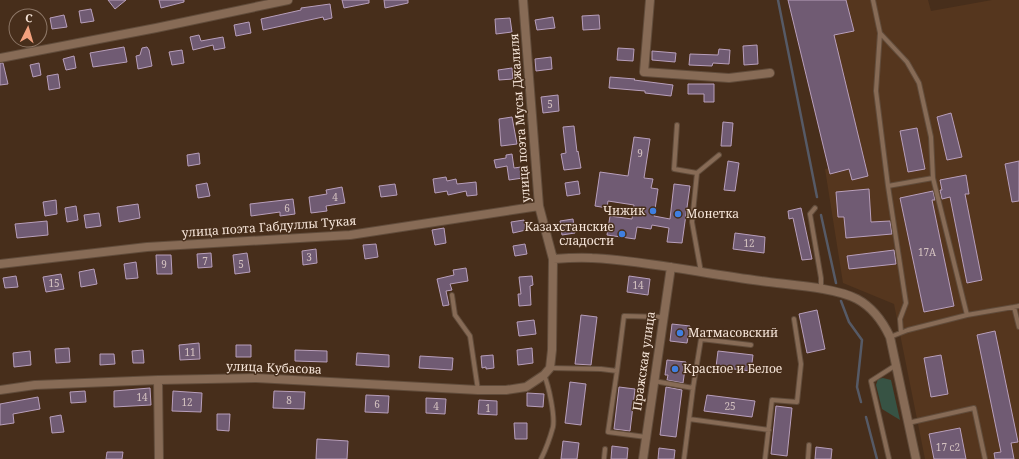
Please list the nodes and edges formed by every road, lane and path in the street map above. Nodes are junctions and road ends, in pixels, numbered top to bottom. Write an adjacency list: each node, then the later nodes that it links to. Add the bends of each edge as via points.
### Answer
1 (288, 0): 6 (street)
2 (523, 0): 13 (street, улица поэта Мусы Джалиля)
3 (650, 0): 7 (street, via 644,72 729,78)
4 (873, 0): 5 (lane)
5 (880, 33): 11 (lane, via 907,62 919,83 931,137); 12 (lane, via 876,91)
6 (0, 58)
7 (770, 73)
8 (676, 125): 10 (lane, via 674,169)
9 (719, 155): 10 (lane)
10 (697, 173): 18 (lane, via 692,222)
11 (934, 178): 12 (lane); 23 (lane)
12 (888, 186): 27 (lane, via 906,303 900,319)
13 (539, 206): 15 (street, улица поэта Мусы Джалиля); 16 (street, улица поэта Габдуллы Тукая, via 350,235 147,247)
14 (816, 208): 19 (lane, via 810,214)
15 (552, 259): 17 (street, via 592,258); 31 (street, улица поэта Мусы Джалиля)
16 (0, 264)
17 (670, 267): 18 (street); 24 (street, Пражская улица)
18 (701, 272): 19 (street)
19 (821, 289): 28 (street, via 857,299 868,307)
20 (452, 295): 38 (lane, via 455,315 470,336)
21 (1019, 306): 22 (lane)
22 (1014, 307): 23 (lane); 26 (lane)
23 (968, 315): 27 (lane)
24 (662, 316): 32 (lane, via 624,316); 35 (street, Пражская улица)
25 (794, 319): 41 (lane, via 801,364 797,402 772,400)
26 (1019, 327)
27 (901, 332): 28 (lane)
28 (890, 337): 30 (street)
29 (751, 345): 36 (lane, via 701,339)
30 (896, 365): 40 (street); 52 (lane, via 871,382)
31 (550, 368): 32 (lane); 33 (street)
32 (617, 371): 42 (lane, via 608,432)
33 (544, 375): 38 (street, улица Кубасова, via 526,387); 46 (lane, via 548,385 553,425)
34 (158, 380): 37 (street, улица Кубасова); 38 (street, улица Кубасова, via 256,378); 45 (street)
35 (653, 381): 36 (lane); 42 (street, Пражская улица)
36 (693, 388): 39 (lane)
37 (0, 390)
38 (478, 390)
39 (689, 419): 41 (lane); 49 (lane)
40 (908, 423): 53 (street); 54 (lane, via 974,408)
41 (769, 430): 50 (lane)
42 (646, 437): 48 (street, Пражская улица)
43 (809, 445): 51 (lane)
44 (605, 449): 47 (lane)
45 (159, 459)
46 (541, 459)
47 (604, 459)
48 (643, 459)
49 (684, 459)
50 (765, 459)
51 (808, 459)
52 (889, 459)
53 (916, 459)
54 (985, 459)

